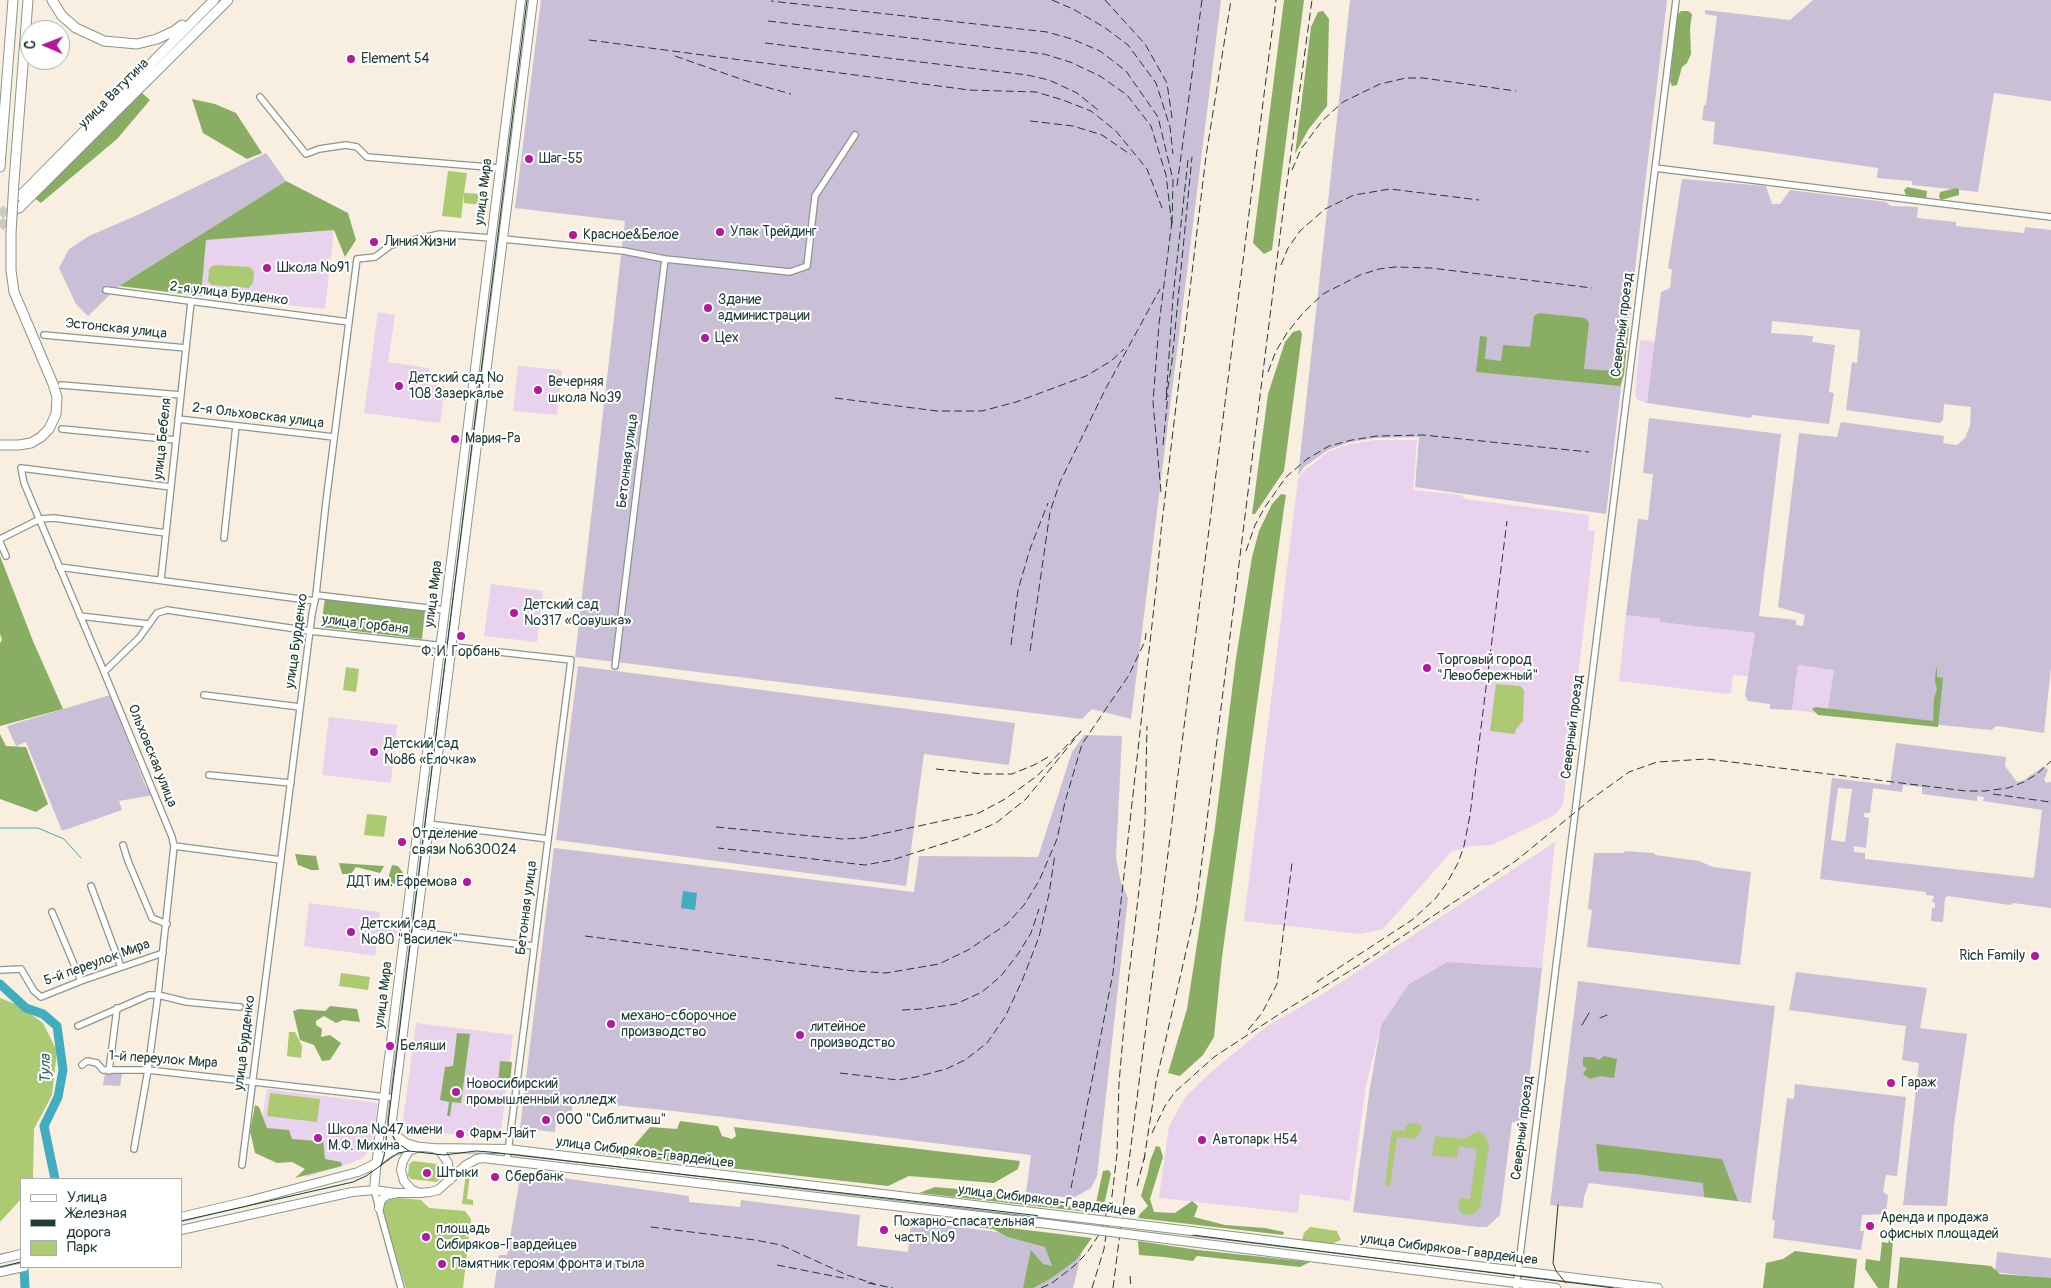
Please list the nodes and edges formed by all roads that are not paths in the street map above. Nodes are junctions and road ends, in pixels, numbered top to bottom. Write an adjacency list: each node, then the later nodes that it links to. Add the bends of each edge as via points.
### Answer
1 (14, 0): 11 (main road)
2 (28, 0): 33 (main road, bridge, via 14,181 11,270 14,292 57,396 56,414 49,429 32,443)
3 (52, 0): 8 (main road, via 62,16 76,28 119,44 157,40)
4 (228, 0): 16 (main road, улица Ватутина)
5 (521, 0): 12 (main road, улица Мира)
6 (533, 0): 14 (main road, улица Мира)
7 (1676, 0): 13 (street, Северный проезд)
8 (212, 2): 15 (main road, улица Ватутина)
9 (260, 97): 12 (street, via 306,154 346,145 357,147 367,157)
10 (854, 135): 20 (street, via 816,196 808,266 790,272)
11 (0, 167)
12 (500, 168): 14 (main road); 18 (main road, улица Мира)
13 (1655, 168): 17 (street); 99 (street, Северный проезд)
14 (512, 169): 19 (main road, улица Мира)
15 (20, 196)
16 (19, 208)
17 (2051, 217)
18 (491, 238): 19 (main road); 23 (street, улица Бурденко, via 440,234 391,246 375,257 357,259); 43 (main road, улица Мира)
19 (503, 239): 20 (street); 48 (main road, улица Мира)
20 (664, 259): 50 (street, Бетонная улица)
21 (106, 290): 22 (street, 2-я улица Бурденко)
22 (191, 302): 23 (street, 2-я улица Бурденко); 25 (street, улица Бебеля)
23 (349, 322): 31 (street, улица Бурденко)
24 (44, 334): 25 (street, Эстонская улица)
25 (186, 348): 27 (street, улица Бебеля)
26 (61, 385): 27 (street)
27 (181, 396): 28 (street, улица Бебеля)
28 (178, 419): 29 (street, 2-я Ольховская улица); 32 (street, улица Бебеля)
29 (236, 426): 31 (street, 2-я Ольховская улица); 37 (street)
30 (62, 428): 32 (street)
31 (334, 437): 42 (street, улица Бурденко)
32 (176, 440): 34 (street, улица Бебеля)
33 (0, 445)
34 (171, 487): 35 (street, Ольховская улица, via 21,468 24,483); 36 (street, улица Бебеля)
35 (40, 518): 36 (street); 38 (street); 40 (street, Ольховская улица)
36 (166, 533): 41 (street, улица Бебеля)
37 (224, 538)
38 (0, 541): 39 (street)
39 (6, 556)
40 (59, 567): 41 (street, улица Горбаня); 44 (street, Ольховская улица)
41 (161, 579): 42 (street, улица Горбаня)
42 (316, 598): 43 (street, улица Горбаня); 46 (street, улица Бурденко)
43 (445, 610): 47 (main road, улица Мира)
44 (80, 616): 45 (street); 51 (street, Ольховская улица)
45 (148, 624): 46 (street, улица Горбаня, via 157,613 167,610); 51 (street, via 139,638)
46 (310, 631): 47 (street, улица Горбаня); 53 (street, улица Бурденко)
47 (440, 646): 48 (street, улица Горбаня); 78 (main road, улица Мира)
48 (451, 648): 49 (street, улица Горбаня); 56 (main road, улица Мира)
49 (571, 660): 57 (street, Бетонная улица)
50 (615, 666)
51 (104, 672): 59 (street, Ольховская улица)
52 (204, 695): 53 (street)
53 (300, 707): 55 (street, улица Бурденко)
54 (210, 775): 55 (street)
55 (291, 783): 60 (street, улица Бурденко)
56 (429, 824): 57 (street); 64 (main road, улица Мира)
57 (548, 840): 65 (street, Бетонная улица)
58 (123, 844): 63 (street, via 152,918)
59 (174, 846): 60 (street); 63 (street, Ольховская улица)
60 (280, 860): 77 (street, улица Бурденко)
61 (91, 886): 67 (street)
62 (52, 912): 69 (street)
63 (167, 924): 66 (street, Ольховская улица)
64 (416, 932): 65 (street); 79 (main road, улица Мира)
65 (534, 946): 83 (street, Бетонная улица)
66 (163, 954): 67 (street, 5-й переулок Мира); 70 (street, Ольховская улица)
67 (121, 967): 69 (street, 5-й переулок Мира)
68 (0, 970): 69 (street, 5-й переулок Мира, via 21,969 41,997)
69 (81, 981)
70 (158, 994): 71 (street, via 187,1002); 72 (street); 75 (street, Ольховская улица)
71 (240, 1007)
72 (117, 1008): 73 (street); 76 (street)
73 (78, 1026)
74 (82, 1064): 76 (street, 1-й переулок Мира, via 87,1061 97,1063)
75 (148, 1070): 76 (street, 1-й переулок Мира); 77 (street, 1-й переулок Мира); 82 (street, Ольховская улица)
76 (109, 1071)
77 (253, 1081): 78 (street, 1-й переулок Мира); 86 (street, улица Бурденко)
78 (384, 1097): 79 (street, 1-й переулок Мира); 85 (main road, улица Мира)
79 (395, 1098): 80 (main road, via 392,1120 398,1137)
80 (419, 1146): 81 (main road); 85 (main road, via 402,1147); 92 (main road, via 409,1151 402,1170 404,1181)
81 (433, 1148): 83 (main road, улица Сибиряков-Гвардейцев); 89 (main road, via 446,1158)
82 (134, 1149)
83 (508, 1149): 84 (street, Бетонная улица); 87 (main road, улица Сибиряков-Гвардейцев)
84 (507, 1160): 88 (main road, улица Сибиряков-Гвардейцев); 89 (main road, улица Сибиряков-Гвардейцев, via 477,1159)
85 (376, 1162): 90 (main road, улица Мира); 94 (main road, via 352,1174)
86 (242, 1165)
87 (667, 1169): 88 (main road); 99 (main road, улица Сибиряков-Гвардейцев, bridge)
88 (666, 1179): 101 (main road, улица Сибиряков-Гвардейцев, bridge, via 1040,1223)
89 (450, 1180): 92 (main road, via 438,1190)
90 (374, 1190): 91 (main road); 93 (street); 95 (main road, via 352,1192)
91 (396, 1193): 92 (main road); 93 (main road, via 387,1195)
92 (420, 1193)
93 (379, 1208): 102 (street)
94 (182, 1217)
95 (182, 1230)
96 (20, 1254): 97 (main road)
97 (0, 1259)
98 (20, 1268): 100 (main road)
99 (1518, 1271): 101 (street, Северный проезд); 104 (main road, улица Сибиряков-Гвардейцев)
100 (0, 1272)
101 (1516, 1286): 103 (main road, улица Сибиряков-Гвардейцев)
102 (401, 1288)
103 (1556, 1288)
104 (1658, 1288)

